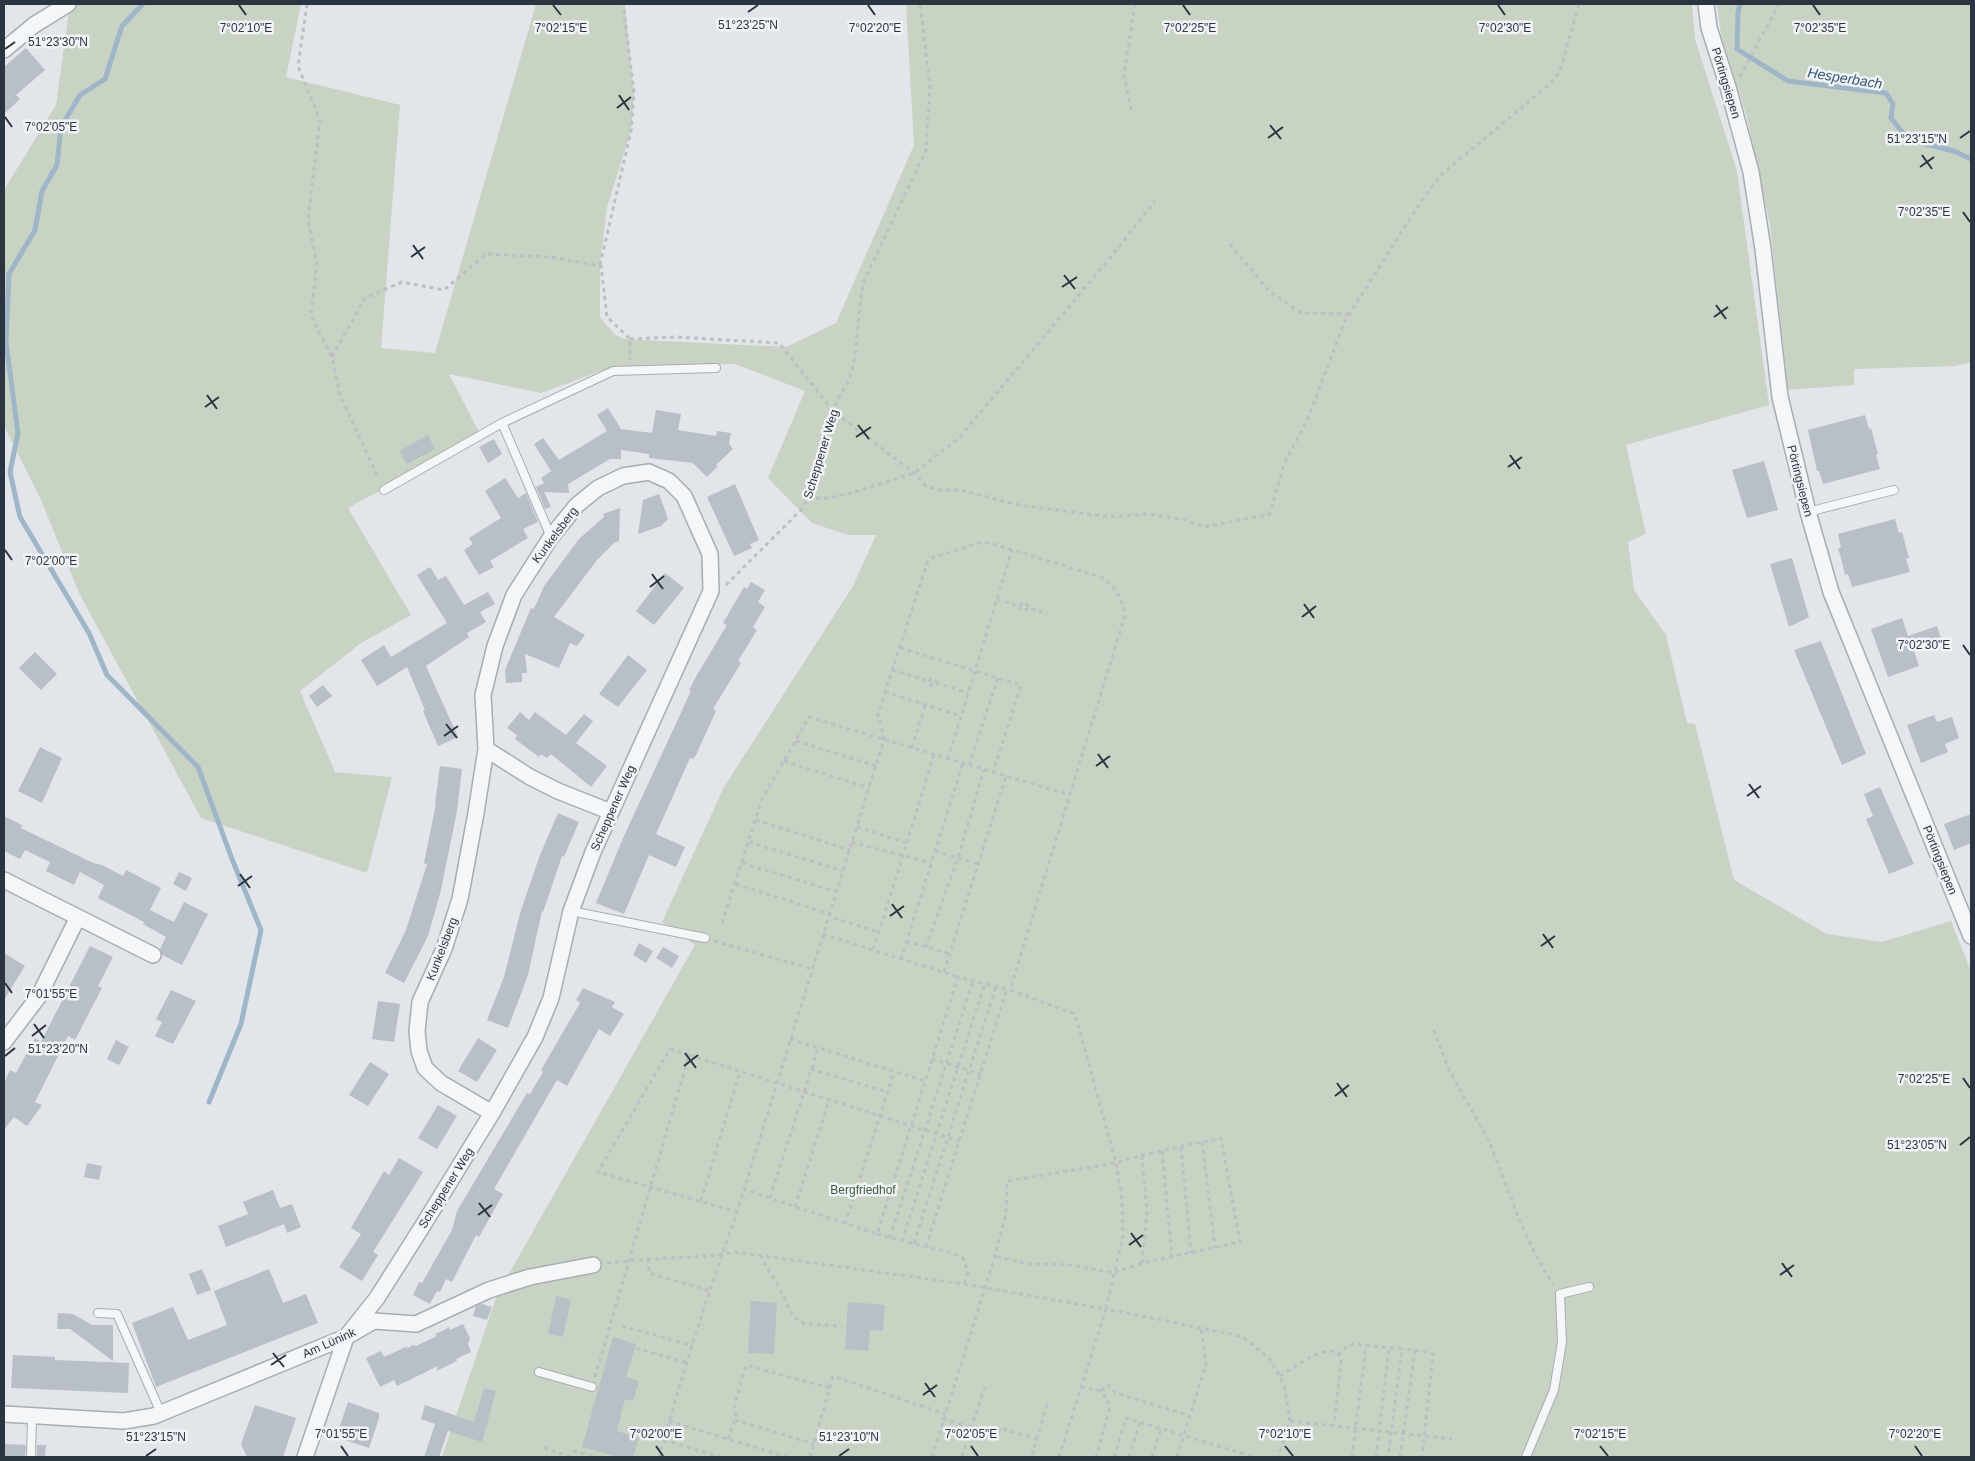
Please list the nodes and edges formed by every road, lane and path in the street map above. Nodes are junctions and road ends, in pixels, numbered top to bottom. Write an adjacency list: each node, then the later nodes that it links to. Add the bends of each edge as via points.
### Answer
1 (68, 4): 9 (street, via 34,25)
2 (307, 4): 17 (path, via 298,66 320,120 308,220 317,263 311,316)
3 (623, 4): 14 (path, via 634,93 632,131)
4 (920, 4): 20 (path, Scheppener Weg, via 930,86 926,150 864,282 852,372)
5 (1135, 4): 11 (path, via 1124,75)
6 (1579, 4): 15 (path, via 1558,74 1442,174)
7 (1706, 4): 26 (street, Pörtingsiepen, via 1709,28 1751,172 1780,397)
8 (1779, 4): 10 (path)
9 (4, 50)
10 (1747, 67)
11 (1131, 110)
12 (1155, 201): 22 (path, via 959,438)
13 (1230, 244): 15 (path, via 1269,291 1300,313)
14 (600, 265): 16 (path, via 607,316); 17 (path, via 550,257 486,254 444,290 402,282 364,298)
15 (1350, 314): 22 (path, via 1308,418 1284,464 1270,514 1204,527 1182,519 1145,514 1110,516 1019,505 962,490 939,490 926,486)
16 (630, 339): 19 (path); 20 (path, via 675,337 779,343)
17 (332, 357): 23 (path, via 340,395)
18 (716, 368): 19 (lane)
19 (630, 369): 21 (lane, via 612,371)
20 (833, 411): 22 (path); 25 (path, Scheppener Weg)
21 (502, 423): 23 (lane); 27 (lane)
22 (914, 473): 25 (path, via 830,498)
23 (384, 490)
24 (1894, 490): 26 (lane)
25 (808, 498): 29 (path, Scheppener Weg, via 801,510 735,577)
26 (1808, 512): 80 (street, Pörtingsiepen, via 1831,592)
27 (552, 537): 29 (street, Kunkelsberg, via 577,505 598,488 623,476 649,472 669,481 684,496 710,554); 45 (street, Kunkelsberg, via 514,595 495,646 483,695)
28 (1012, 550): 30 (path); 34 (path, via 979,543 932,558 924,568); 56 (path, via 1100,577 1112,584 1123,604 1125,616)
29 (711, 591): 57 (street, Scheppener Weg)
30 (997, 599): 31 (path); 36 (path)
31 (1020, 606): 32 (path, via 1025,602); 32 (path, via 1023,612)
32 (1029, 608): 33 (path)
33 (1048, 614)
34 (900, 648): 35 (path); 36 (path)
35 (892, 670): 38 (path); 39 (path, via 929,681 934,679 936,683)
36 (975, 671): 37 (path); 39 (path)
37 (998, 678): 50 (path); 53 (path, via 1021,685)
38 (885, 692): 40 (path); 42 (path, via 878,714)
39 (968, 693): 41 (path)
40 (925, 705): 41 (path); 44 (path)
41 (961, 716): 47 (path)
42 (884, 739): 43 (path, via 809,717); 44 (path); 51 (path)
43 (796, 741): 48 (path); 51 (path)
44 (912, 748): 46 (path)
45 (486, 749): 57 (street, via 530,777); 113 (street, Kunkelsberg, via 460,899 444,949 420,1002 417,1031 425,1068 441,1083)
46 (934, 754): 47 (path); 62 (path)
47 (948, 759): 49 (path)
48 (784, 761): 55 (path); 58 (path, via 762,799)
49 (963, 763): 50 (path); 64 (path)
50 (969, 765): 52 (path)
51 (876, 766): 55 (path)
52 (984, 769): 53 (path); 66 (path)
53 (993, 772): 54 (path)
54 (1006, 776): 56 (path); 69 (path)
55 (869, 788): 59 (path)
56 (1070, 795): 94 (path)
57 (611, 812): 74 (street, Scheppener Weg)
58 (756, 820): 60 (path); 63 (path)
59 (857, 827): 61 (path); 62 (path)
60 (749, 842): 67 (path); 70 (path)
61 (852, 842): 63 (path); 65 (path)
62 (907, 842): 65 (path)
63 (850, 850): 70 (path)
64 (935, 851): 66 (path); 68 (path)
65 (903, 855): 68 (path); 78 (path)
66 (958, 858): 69 (path); 83 (path)
67 (742, 863): 72 (path); 73 (path)
68 (931, 863): 82 (path)
69 (978, 864): 85 (path)
70 (843, 871): 73 (path)
71 (4, 880): 76 (street)
72 (736, 884): 75 (path); 77 (path)
73 (837, 892): 75 (path)
74 (571, 911): 81 (lane); 113 (street, Scheppener Weg, via 551,998 535,1037)
75 (830, 914): 78 (path); 79 (path)
76 (78, 917): 86 (street); 97 (street, via 39,996)
77 (722, 922)
78 (879, 932): 84 (path)
79 (824, 934): 84 (path); 88 (path)
80 (1971, 936)
81 (704, 938): 88 (path)
82 (906, 941): 83 (path); 87 (path)
83 (926, 948): 85 (path)
84 (873, 950): 87 (path)
85 (950, 954): 89 (path)
86 (153, 955)
87 (901, 958): 89 (path)
88 (812, 969): 96 (path)
89 (944, 972): 90 (path)
90 (958, 977): 91 (path); 100 (path)
91 (973, 980): 92 (path); 101 (path)
92 (985, 984): 93 (path); 102 (path)
93 (996, 986): 94 (path); 104 (path)
94 (1009, 989): 107 (path); 124 (path, via 1075,1014)
95 (1434, 1030): 152 (path, via 1450,1070 1489,1141 1521,1224)
96 (790, 1039): 98 (path); 109 (path)
97 (4, 1042)
98 (818, 1048): 103 (path); 106 (path)
99 (689, 1055): 105 (path); 125 (path); 125 (path, via 670,1048 598,1172)
100 (932, 1059): 101 (path); 108 (path)
101 (946, 1063): 102 (path); 116 (path)
102 (958, 1067): 104 (path); 117 (path)
103 (811, 1069): 110 (path); 111 (path)
104 (969, 1070): 107 (path); 118 (path)
105 (740, 1072): 109 (path); 128 (path)
106 (894, 1072): 108 (path); 111 (path)
107 (981, 1074): 119 (path)
108 (925, 1081): 115 (path)
109 (777, 1083): 110 (path); 126 (path)
110 (804, 1092): 112 (path); 127 (path)
111 (887, 1092): 114 (path)
112 (829, 1100): 114 (path); 129 (path)
113 (492, 1113): 158 (street, Scheppener Weg, via 377,1298)
114 (879, 1116): 115 (path); 131 (path)
115 (911, 1126): 116 (path); 132 (path)
116 (925, 1130): 117 (path); 133 (path)
117 (937, 1134): 118 (path); 134 (path)
118 (947, 1137): 119 (path); 135 (path)
119 (959, 1141): 136 (path)
120 (1202, 1142): 121 (path); 137 (path); 137 (path, via 1221,1138 1240,1242)
121 (1181, 1147): 122 (path); 138 (path)
122 (1162, 1151): 123 (path); 142 (path)
123 (1142, 1155): 124 (path); 145 (path, via 1147,1212)
124 (1116, 1164): 141 (path, via 1007,1181 1006,1213); 147 (path, via 1122,1199 1122,1236)
125 (651, 1187): 128 (path); 144 (path)
126 (743, 1189): 127 (path); 130 (path)
127 (770, 1198): 129 (path)
128 (701, 1202): 130 (path)
129 (795, 1207): 131 (path)
130 (737, 1212): 139 (path)
131 (845, 1224): 132 (path)
132 (877, 1234): 133 (path)
133 (890, 1238): 134 (path)
134 (902, 1241): 135 (path)
135 (914, 1244): 136 (path)
136 (926, 1247): 148 (path, via 963,1258 968,1272)
137 (1215, 1248): 138 (path)
138 (1192, 1253): 142 (path)
139 (722, 1255): 140 (path, via 735,1252); 143 (path); 151 (path)
140 (760, 1255): 148 (path); 156 (path, via 793,1317 805,1324)
141 (995, 1256): 147 (path, via 1029,1264 1072,1265); 150 (path)
142 (1172, 1257): 145 (path)
143 (648, 1259): 144 (path); 151 (path, via 649,1273)
144 (630, 1261): 146 (path); 170 (path)
145 (1142, 1263): 147 (path)
146 (593, 1265): 158 (street, Am Lünink, via 530,1277 497,1288 416,1324 374,1321)
147 (1114, 1273): 153 (path)
148 (964, 1284): 150 (path)
149 (1589, 1287): 152 (lane)
150 (984, 1288): 153 (path); 177 (path)
151 (710, 1291): 160 (path)
152 (1560, 1294): 225 (lane, via 1562,1342 1554,1390)
153 (1106, 1309): 157 (path); 171 (path)
154 (98, 1313): 175 (lane, via 117,1314)
155 (622, 1326): 160 (path)
156 (842, 1326)
157 (1201, 1327): 168 (path, via 1244,1338 1269,1358); 179 (path, via 1206,1364)
158 (346, 1337): 175 (street, Am Lünink); 202 (street, Scheppener Weg)
159 (1366, 1345): 162 (path); 165 (path, via 1352,1344); 187 (path)
160 (693, 1346): 166 (path)
161 (636, 1348): 166 (path)
162 (1389, 1348): 163 (path); 189 (path)
163 (1402, 1349): 164 (path); 190 (path)
164 (1416, 1350): 191 (path); 193 (path, via 1432,1354)
165 (1338, 1354): 168 (path, via 1324,1351); 185 (path, via 1341,1362)
166 (688, 1363): 182 (path)
167 (539, 1372): 170 (lane)
168 (1280, 1376): 183 (path)
169 (985, 1386): 186 (path)
170 (592, 1387)
171 (1081, 1387): 173 (path); 212 (path)
172 (830, 1388): 177 (path, via 833,1376); 181 (path, via 746,1366 734,1407); 198 (path)
173 (1101, 1391): 179 (path, via 1108,1385 1116,1393); 213 (path, via 1110,1407)
174 (1048, 1400): 195 (path)
175 (161, 1413): 178 (street, Am Lünink, via 124,1421)
176 (4, 1414): 178 (street, Am Lünink)
177 (945, 1414): 180 (path)
178 (32, 1416): 201 (lane)
179 (1190, 1416): 192 (path)
180 (943, 1419): 186 (path); 209 (path)
181 (735, 1420): 194 (path); 198 (path)
182 (669, 1421): 194 (path); 197 (path)
183 (1290, 1421): 185 (path); 219 (path)
184 (1140, 1422): 188 (path); 214 (path, via 1126,1418); 215 (path)
185 (1334, 1426): 187 (path)
186 (971, 1427): 195 (path, via 998,1434 1000,1428); 210 (path)
187 (1356, 1428): 189 (path); 220 (path)
188 (1160, 1429): 192 (path); 216 (path)
189 (1379, 1431): 190 (path); 221 (path)
190 (1391, 1432): 191 (path); 222 (path)
191 (1403, 1433): 193 (path); 223 (path)
192 (1184, 1436): 217 (path); 218 (path)
193 (1425, 1436): 196 (path); 224 (path)
194 (728, 1439): 207 (path)
195 (1036, 1439): 211 (path)
196 (1452, 1439)
197 (664, 1440): 205 (path); 206 (path)
198 (814, 1444): 208 (path)
199 (544, 1448): 203 (path)
200 (573, 1451): 204 (path)
201 (31, 1457)
202 (305, 1457)
203 (571, 1457)
204 (596, 1457)
205 (659, 1457)
206 (720, 1457)
207 (787, 1457)
208 (810, 1457)
209 (932, 1457)
210 (962, 1457)
211 (1031, 1457)
212 (1059, 1457)
213 (1096, 1457)
214 (1114, 1457)
215 (1129, 1457)
216 (1152, 1457)
217 (1177, 1457)
218 (1254, 1457)
219 (1278, 1457)
220 (1352, 1457)
221 (1376, 1457)
222 (1388, 1457)
223 (1400, 1457)
224 (1422, 1457)
225 (1526, 1457)

